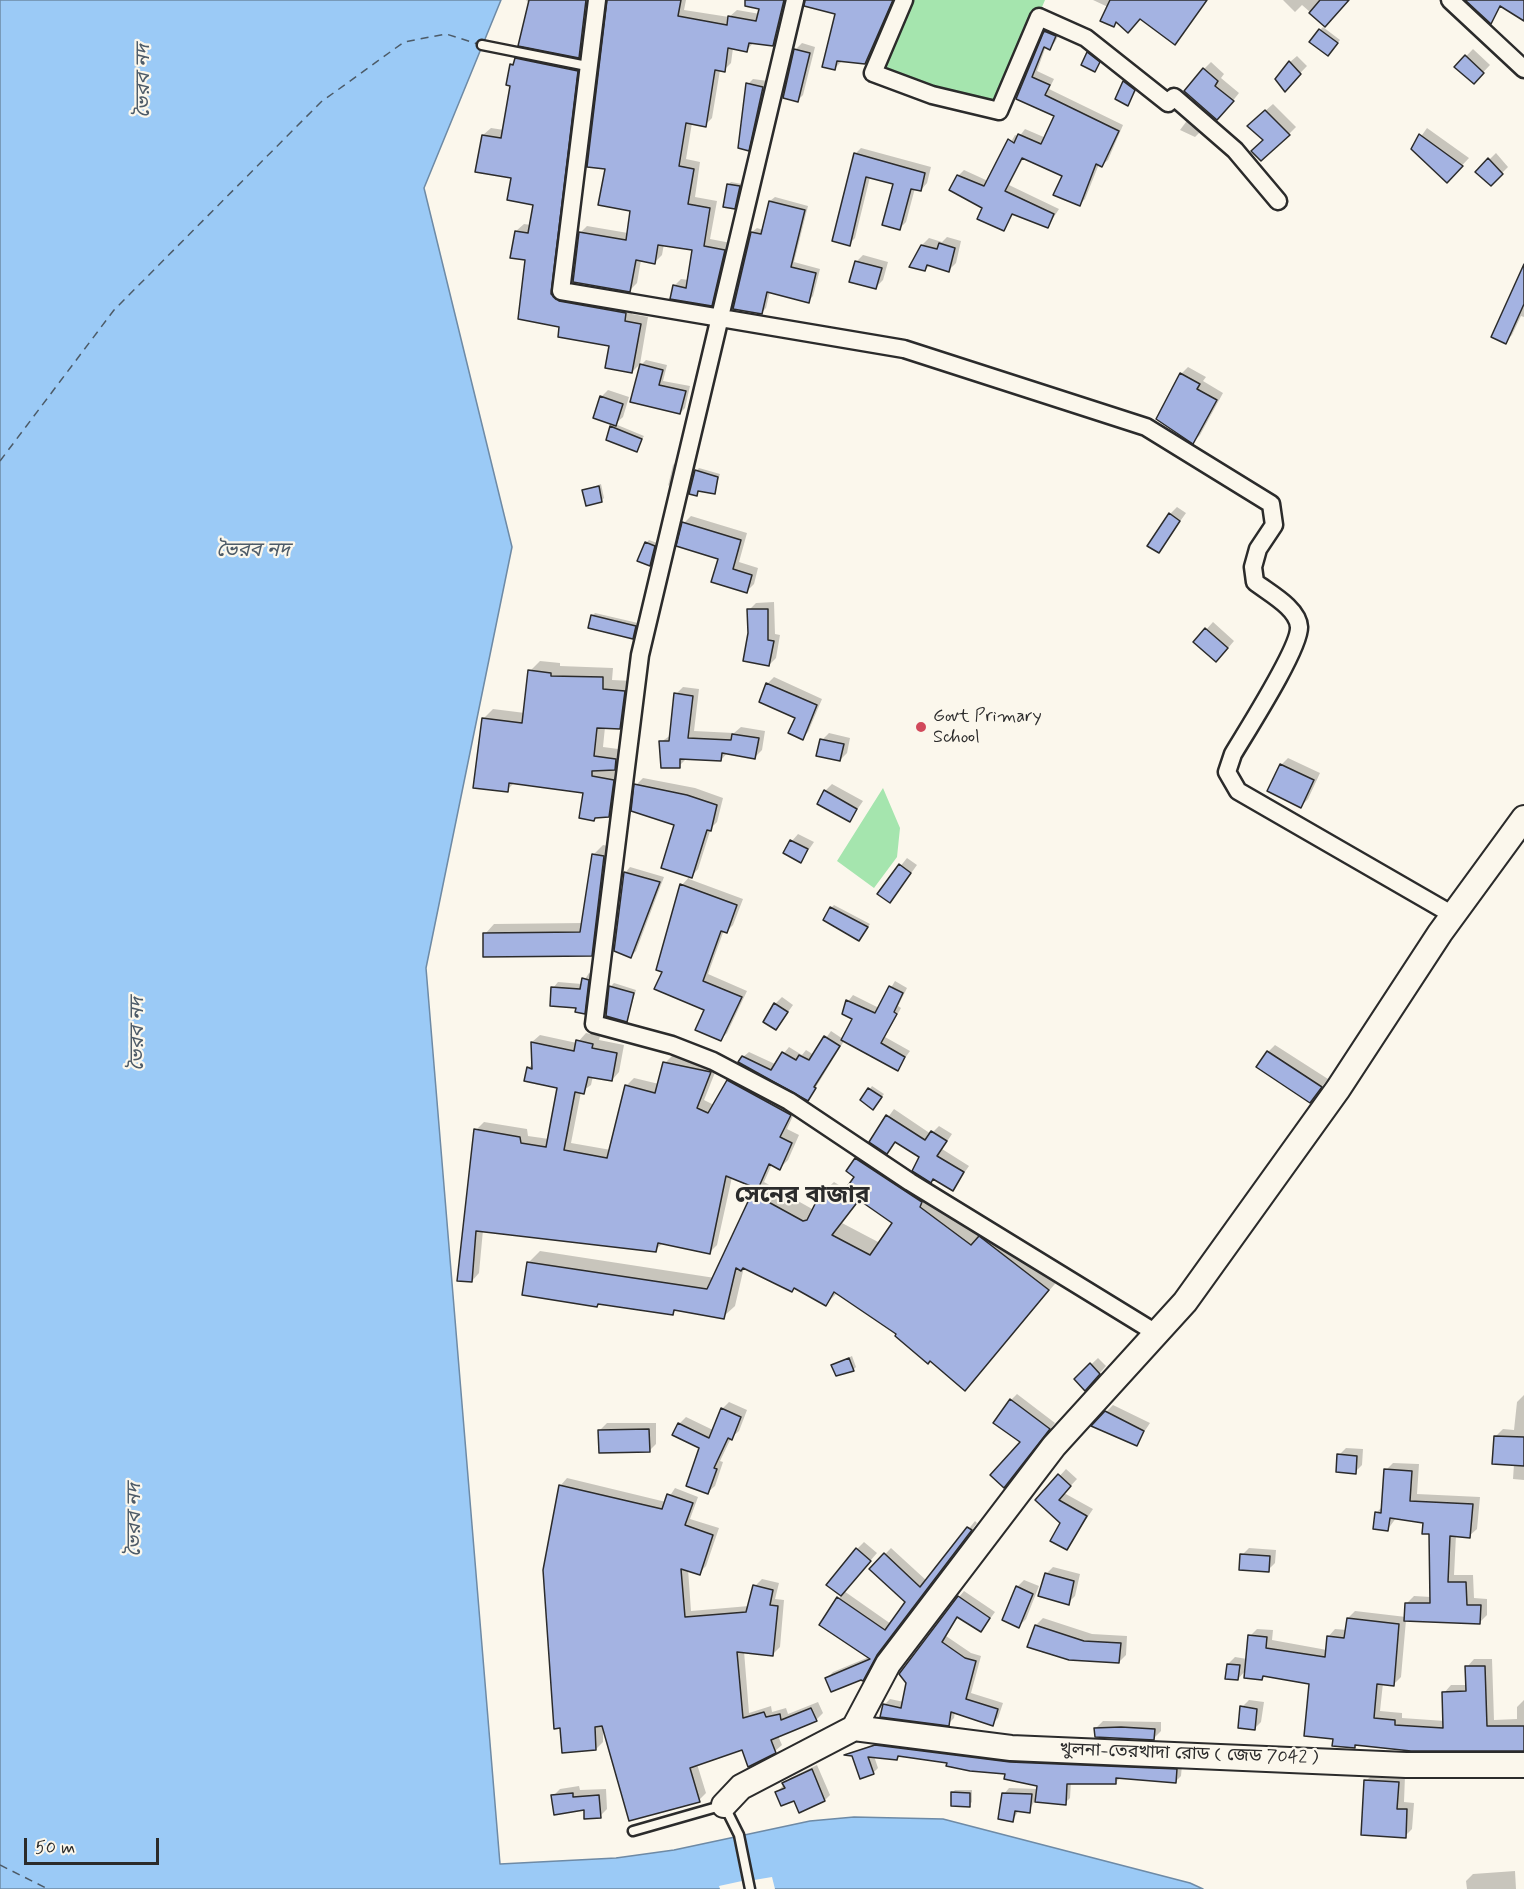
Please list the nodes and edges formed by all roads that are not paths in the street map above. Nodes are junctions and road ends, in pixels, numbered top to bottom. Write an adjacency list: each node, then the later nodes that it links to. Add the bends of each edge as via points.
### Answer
1 (597, 0): 6 (street)
2 (795, 0): 9 (street)
3 (904, 0): 8 (street, via 873,73 932,95 999,111 1039,17 1086,38 1168,103 1174,97 1235,150)
4 (1450, 0): 7 (street)
5 (483, 45): 6 (lane)
6 (587, 66): 9 (street, via 561,291)
7 (1524, 69)
8 (1278, 201)
9 (718, 316): 11 (street, via 904,349 1146,427 1271,504 1274,525 1258,549 1253,567 1255,582 1293,612 1299,628 1292,649 1233,754 1227,772 1238,791); 12 (street, via 640,655 594,1024 713,1062 789,1101 910,1182)
10 (1524, 818): 11 (main road)
11 (1453, 915): 12 (main road, via 1338,1089 1185,1302)
12 (1156, 1333): 13 (main road, via 1054,1446 888,1664)
13 (854, 1728): 14 (main road, খুলনা-তেরখাদা রোড ( জেড 7042 ), via 1011,1748 1406,1765); 15 (main road, via 741,1787)
14 (1524, 1765)
15 (724, 1805): 16 (lane); 17 (lane, via 739,1835)
16 (633, 1831)
17 (750, 1889)

